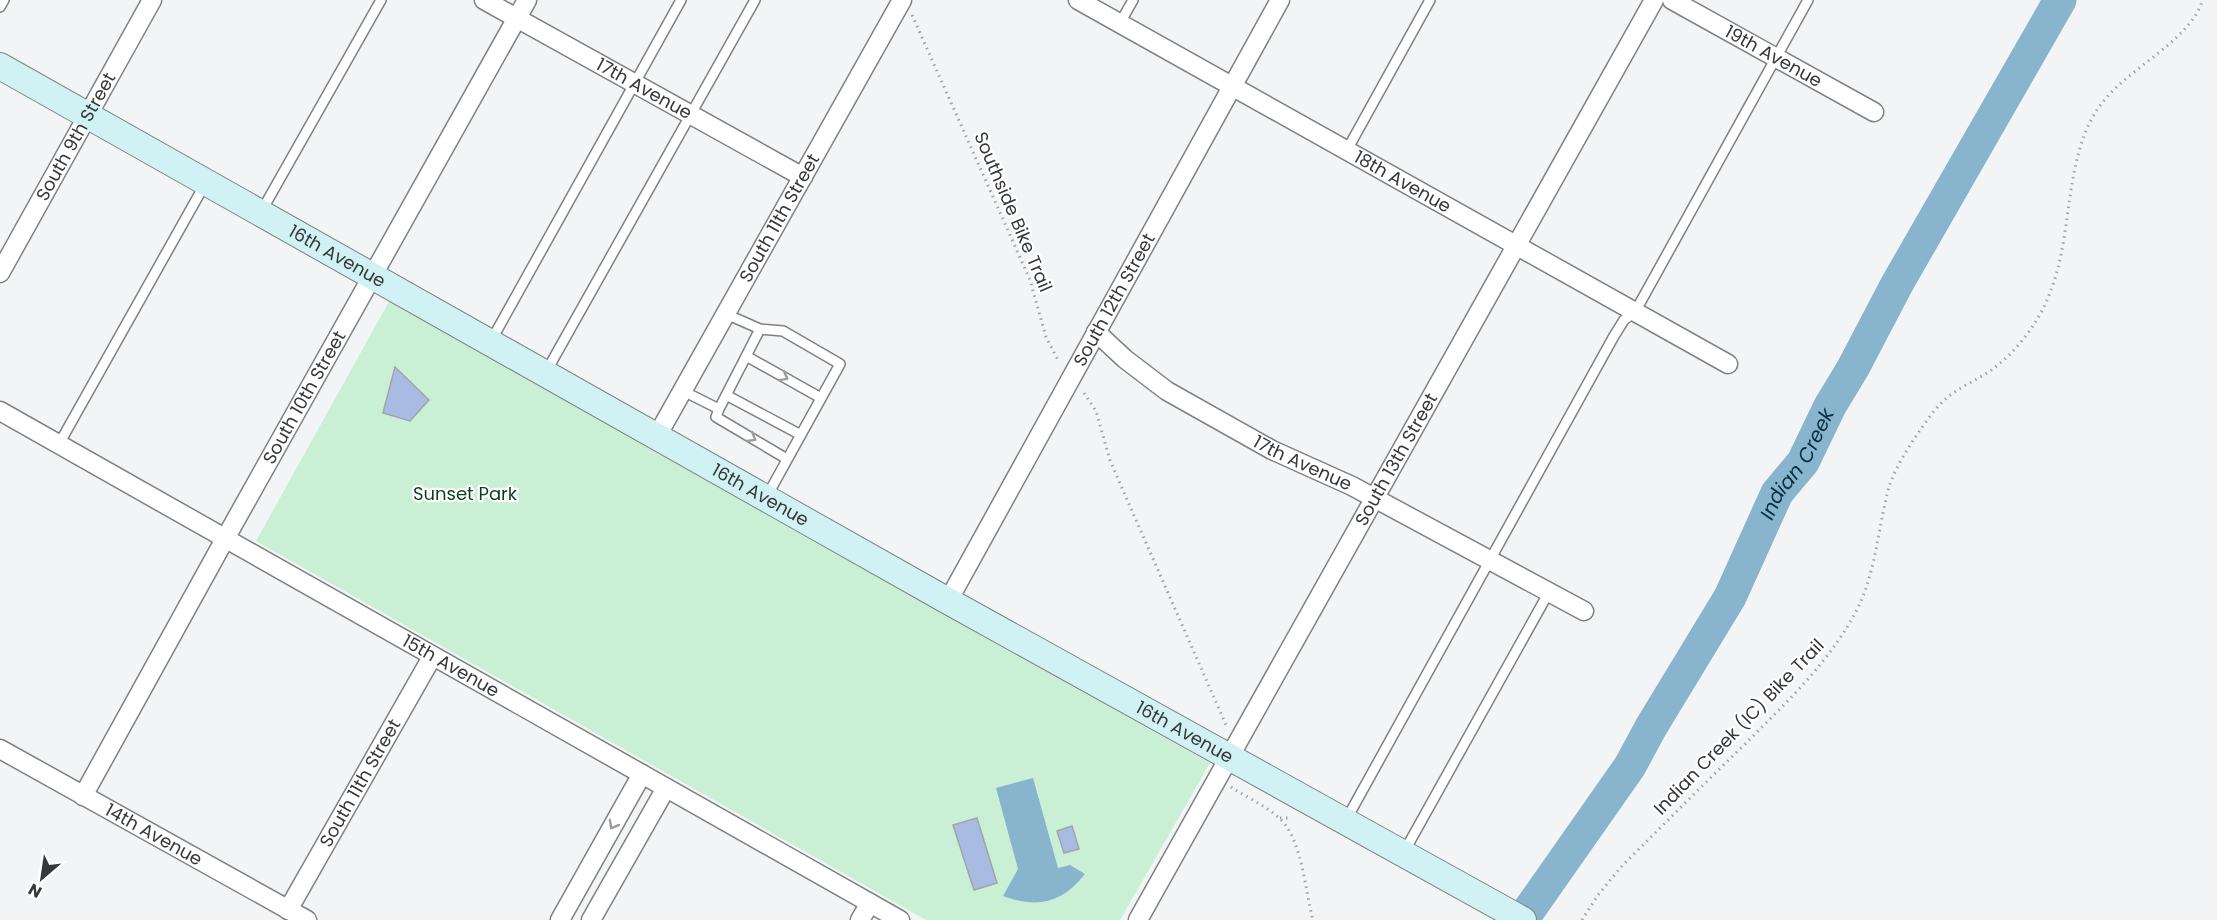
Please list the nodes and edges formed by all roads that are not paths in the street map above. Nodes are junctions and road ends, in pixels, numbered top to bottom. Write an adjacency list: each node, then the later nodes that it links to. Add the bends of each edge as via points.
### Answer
1 (4, 0): 16 (lane)
2 (152, 0): 24 (street, South 9th Street)
3 (381, 0): 29 (lane)
4 (484, 0): 17 (street, 17th Avenue)
5 (527, 0): 17 (street, South 10th Street)
6 (681, 0): 21 (lane)
7 (755, 0): 25 (lane)
8 (1078, 0): 18 (street, 18th Avenue)
9 (1133, 0): 18 (lane)
10 (1280, 0): 22 (street, South 12th Street)
11 (1430, 0): 26 (lane)
12 (1654, 0): 30 (street, South 13th Street)
13 (1672, 0): 19 (street, 19th Avenue)
14 (1808, 0): 19 (lane)
15 (906, 4): 27 (street, South 11th Street)
16 (0, 7)
17 (516, 18): 21 (street, 17th Avenue); 32 (street, South 10th Street)
18 (1120, 23): 22 (street, 18th Avenue)
19 (1776, 57): 23 (street, 19th Avenue); 33 (lane)
20 (0, 66): 24 (street, 16th Avenue)
21 (634, 83): 25 (street, 17th Avenue); 37 (lane)
22 (1232, 86): 26 (street, 18th Avenue); 36 (street, South 12th Street)
23 (1874, 112)
24 (88, 115): 28 (street, 16th Avenue); 31 (street, South 9th Street)
25 (691, 115): 27 (street, 17th Avenue); 40 (lane)
26 (1347, 150): 30 (street, 18th Avenue)
27 (803, 177): 34 (street, South 11th Street)
28 (206, 182): 29 (street, 16th Avenue); 48 (lane)
29 (260, 213): 32 (street, 16th Avenue)
30 (1518, 246): 33 (street, 18th Avenue); 51 (street, South 13th Street)
31 (0, 273)
32 (373, 276): 37 (street, 16th Avenue); 52 (street, South 10th Street)
33 (1635, 312): 39 (street, 18th Avenue); 53 (lane, via 1624,320 1614,336)
34 (726, 314): 35 (lane); 41 (street, South 11th Street)
35 (760, 329): 38 (lane); 43 (lane, via 783,331 840,364)
36 (1096, 332): 51 (street, 17th Avenue, via 1167,391 1272,450); 55 (street, South 12th Street)
37 (490, 342): 40 (street, 16th Avenue)
38 (746, 356): 42 (lane); 43 (lane, one-way to 43)
39 (1728, 364)
40 (546, 373): 47 (street, 16th Avenue)
41 (683, 390): 45 (lane); 47 (street, South 11th Street)
42 (726, 395): 45 (lane); 46 (lane)
43 (821, 398): 46 (lane)
44 (0, 411): 48 (street, 15th Avenue)
45 (717, 413): 49 (lane, one-way to 49)
46 (801, 435): 49 (lane)
47 (657, 436): 50 (street, 16th Avenue)
48 (59, 444): 52 (street, 15th Avenue)
49 (787, 459): 50 (lane)
50 (766, 498): 55 (street, 16th Avenue)
51 (1376, 499): 53 (street, 17th Avenue); 59 (street, South 13th Street)
52 (225, 539): 57 (street, 15th Avenue); 62 (street, South 10th Street)
53 (1490, 560): 54 (street, 17th Avenue); 63 (lane)
54 (1549, 592): 56 (street, 17th Avenue); 64 (lane)
55 (948, 601): 59 (street, 16th Avenue)
56 (1584, 611)
57 (432, 657): 60 (street, 15th Avenue); 66 (street, South 11th Street)
58 (0, 749): 62 (street, 14th Avenue)
59 (1230, 758): 63 (street, 16th Avenue); 72 (street, South 13th Street)
60 (642, 774): 61 (street, 15th Avenue); 68 (street, one-way to 68)
61 (666, 788): 65 (street, 15th Avenue); 69 (street)
62 (83, 796): 66 (street, 14th Avenue)
63 (1345, 822): 64 (street, 16th Avenue)
64 (1403, 854): 73 (street, 16th Avenue)
65 (870, 903): 70 (street); 71 (street, 15th Avenue)
66 (288, 910): 67 (street, 14th Avenue)
67 (307, 920)
68 (560, 920)
69 (591, 920)
70 (860, 920)
71 (900, 920)
72 (1138, 920)
73 (1523, 920)

